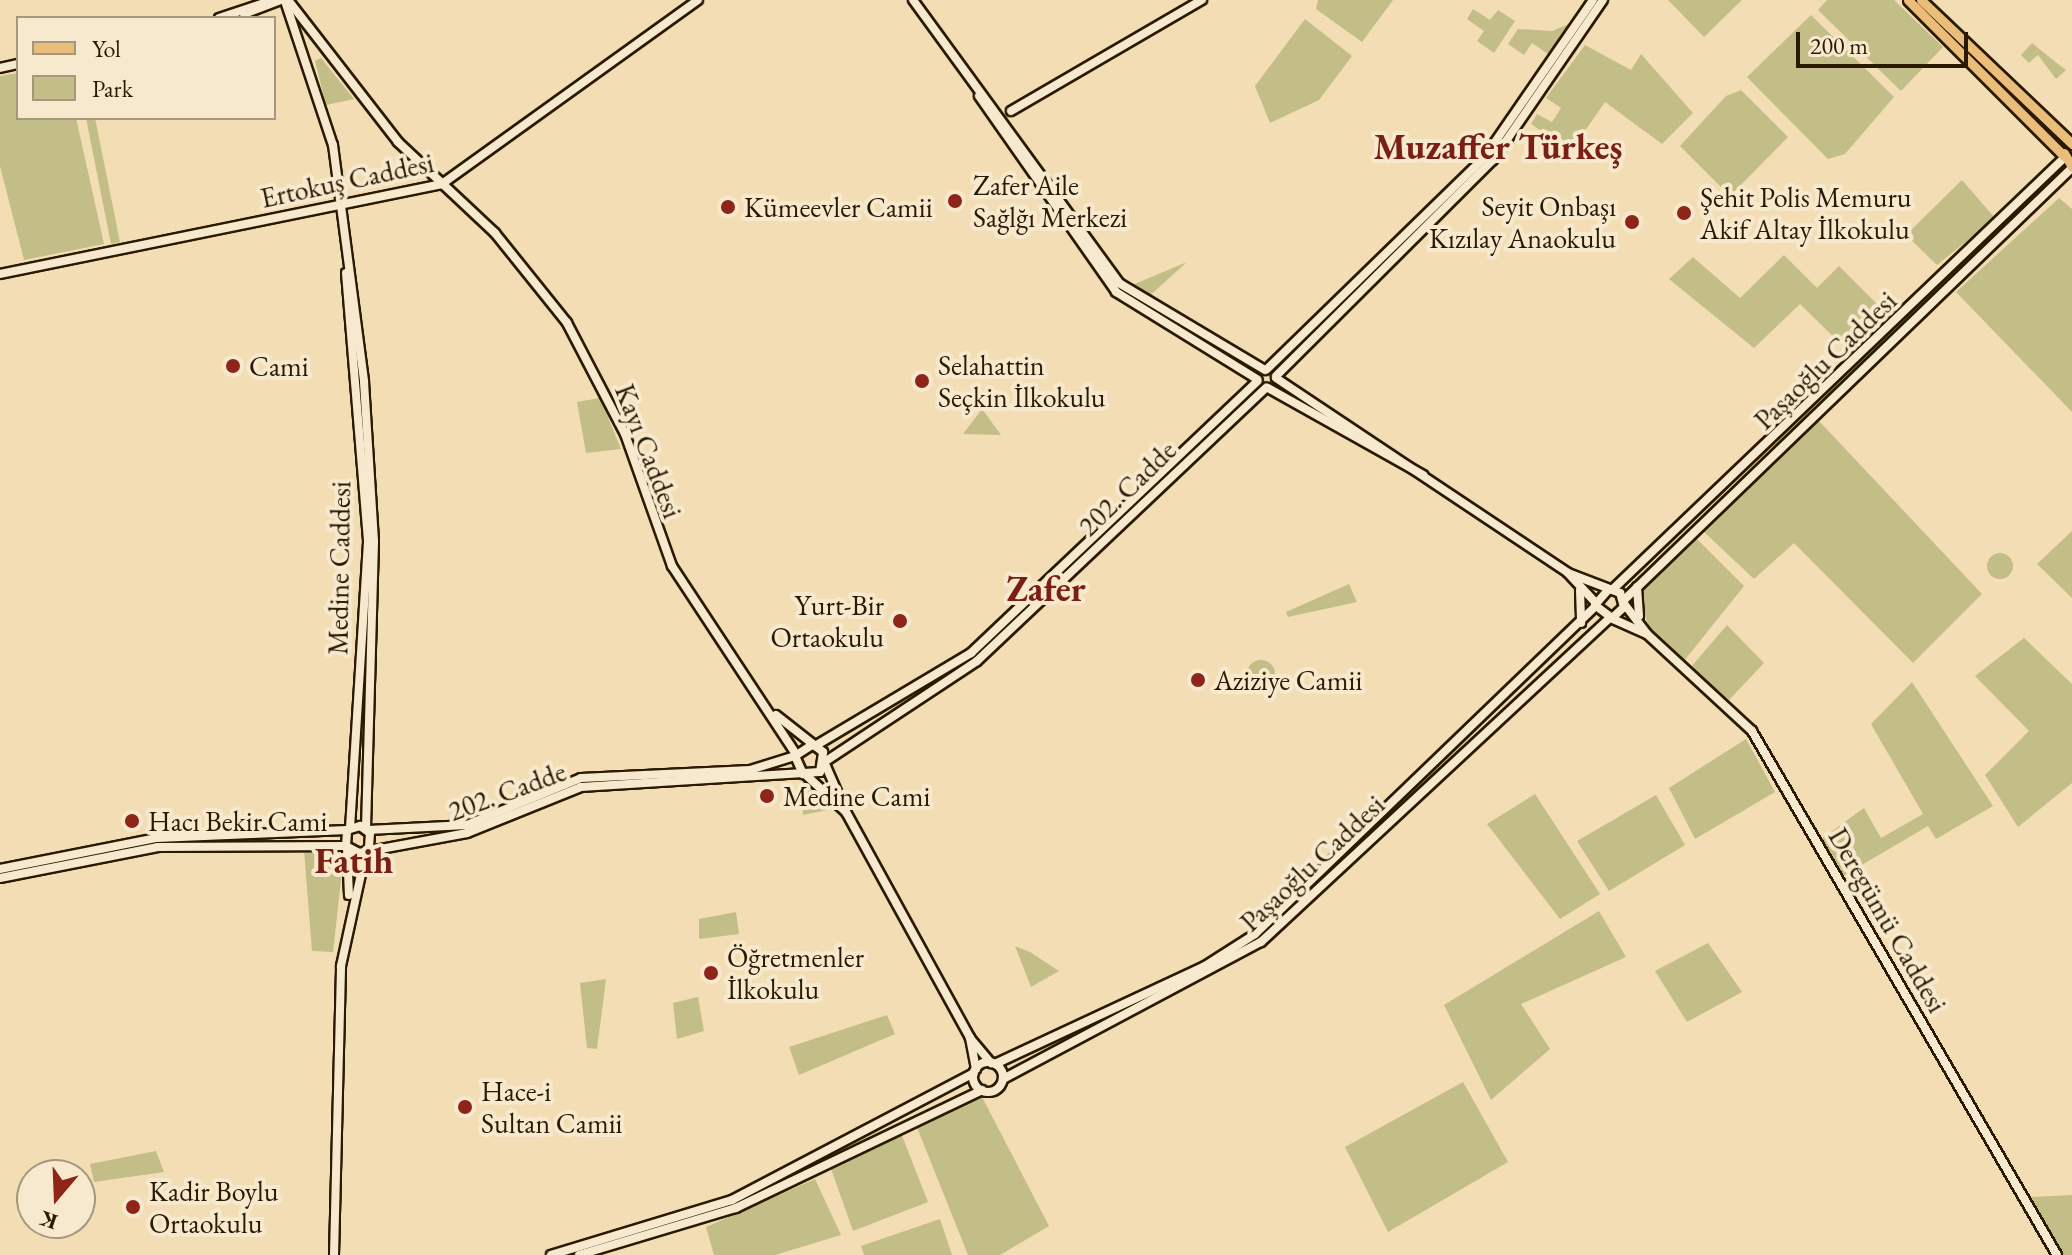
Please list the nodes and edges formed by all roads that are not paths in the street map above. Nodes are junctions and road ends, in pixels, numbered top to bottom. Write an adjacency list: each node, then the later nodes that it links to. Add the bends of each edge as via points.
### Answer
1 (273, 0): 12 (street)
2 (285, 0): 10 (street); 11 (street, Medine Caddesi); 18 (street, Kayı Caddesi, via 328,60)
3 (698, 0): 18 (street, Ertokuş Caddesi)
4 (913, 0): 14 (street)
5 (1202, 0): 14 (street)
6 (1593, 0): 22 (street, via 1484,158)
7 (1603, 0): 23 (street, via 1493,160)
8 (1908, 0): 16 (main road)
9 (1921, 0): 15 (main road)
10 (268, 10): 11 (street); 12 (street)
11 (288, 10): 19 (street, Medine Caddesi, via 327,121)
12 (235, 14): 13 (street)
13 (227, 16)
14 (995, 117): 22 (street, via 1119,283); 24 (street, via 1116,292)
15 (2072, 145): 16 (main road)
16 (2064, 157): 17 (main road); 30 (street, Paşaoğlu Caddesi)
17 (2072, 168): 29 (street, Paşaoğlu Caddesi)
18 (442, 184): 19 (street, Ertokuş Caddesi); 37 (street, Kayı Caddesi, via 495,233 579,342 625,434 672,566)
19 (335, 206): 20 (street, Medine Caddesi); 21 (street, Ertokuş Caddesi)
20 (347, 260): 43 (street, Medine Caddesi, via 368,542); 44 (street, Medine Caddesi, via 364,382 374,542)
21 (0, 274)
22 (1266, 370): 23 (street); 24 (street, 202. Cadde)
23 (1276, 377): 25 (street, 202. Cadde); 26 (street)
24 (1258, 380): 25 (street); 38 (street, 202. Cadde, via 971,653)
25 (1267, 388): 26 (street); 40 (street, 202. Cadde, via 977,661)
26 (1438, 481): 27 (street)
27 (1568, 573): 28 (street); 30 (street)
28 (1579, 585): 32 (street); 34 (street)
29 (1638, 585): 31 (street, Paşaoğlu Caddesi); 35 (street)
30 (1610, 590): 31 (street, Deregümü Caddesi); 32 (street, Paşaoğlu Caddesi)
31 (1624, 602): 33 (street, Paşaoğlu Caddesi); 35 (street, Deregümü Caddesi)
32 (1595, 604): 33 (street, Deregümü Caddesi); 34 (street, Paşaoğlu Caddesi)
33 (1610, 618): 36 (street, Deregümü Caddesi); 53 (street, Paşaoğlu Caddesi, via 1261,942)
34 (1581, 624): 51 (street, Paşaoğlu Caddesi, via 1244,943)
35 (1642, 625): 36 (street, Deregümü Caddesi)
36 (1647, 634): 58 (street, Deregümü Caddesi, via 1752,731)
37 (769, 710): 38 (street, Kayı Caddesi); 39 (street, Kayı Caddesi)
38 (814, 745): 39 (street, 202. Cadde); 40 (street, Kayı Caddesi)
39 (796, 755): 41 (street, Kayı Caddesi); 44 (street, 202. Cadde, via 750,770 581,778 467,825)
40 (826, 762): 41 (street, 202. Cadde); 42 (street)
41 (805, 775): 42 (street); 46 (street, 202. Cadde, via 581,787 473,832)
42 (846, 812): 50 (street)
43 (348, 829): 44 (street, 202. Cadde); 45 (street, Medine Caddesi); 47 (street, via 149,838)
44 (367, 829): 46 (street, Medine Caddesi)
45 (346, 847): 46 (street, 202. Cadde); 48 (street, via 158,847); 49 (street)
46 (368, 849): 49 (street)
47 (0, 869)
48 (0, 878)
49 (350, 900): 55 (street, via 333,1081)
50 (970, 1038): 51 (street); 52 (street)
51 (993, 1064): 52 (street, Paşaoğlu Caddesi); 53 (street)
52 (975, 1071): 54 (street); 56 (street, via 732,1200)
53 (1003, 1079): 54 (street, Paşaoğlu Caddesi, via 994,1091)
54 (982, 1090): 57 (street, via 736,1208)
55 (334, 1255)
56 (551, 1255)
57 (579, 1255)
58 (2057, 1255)

